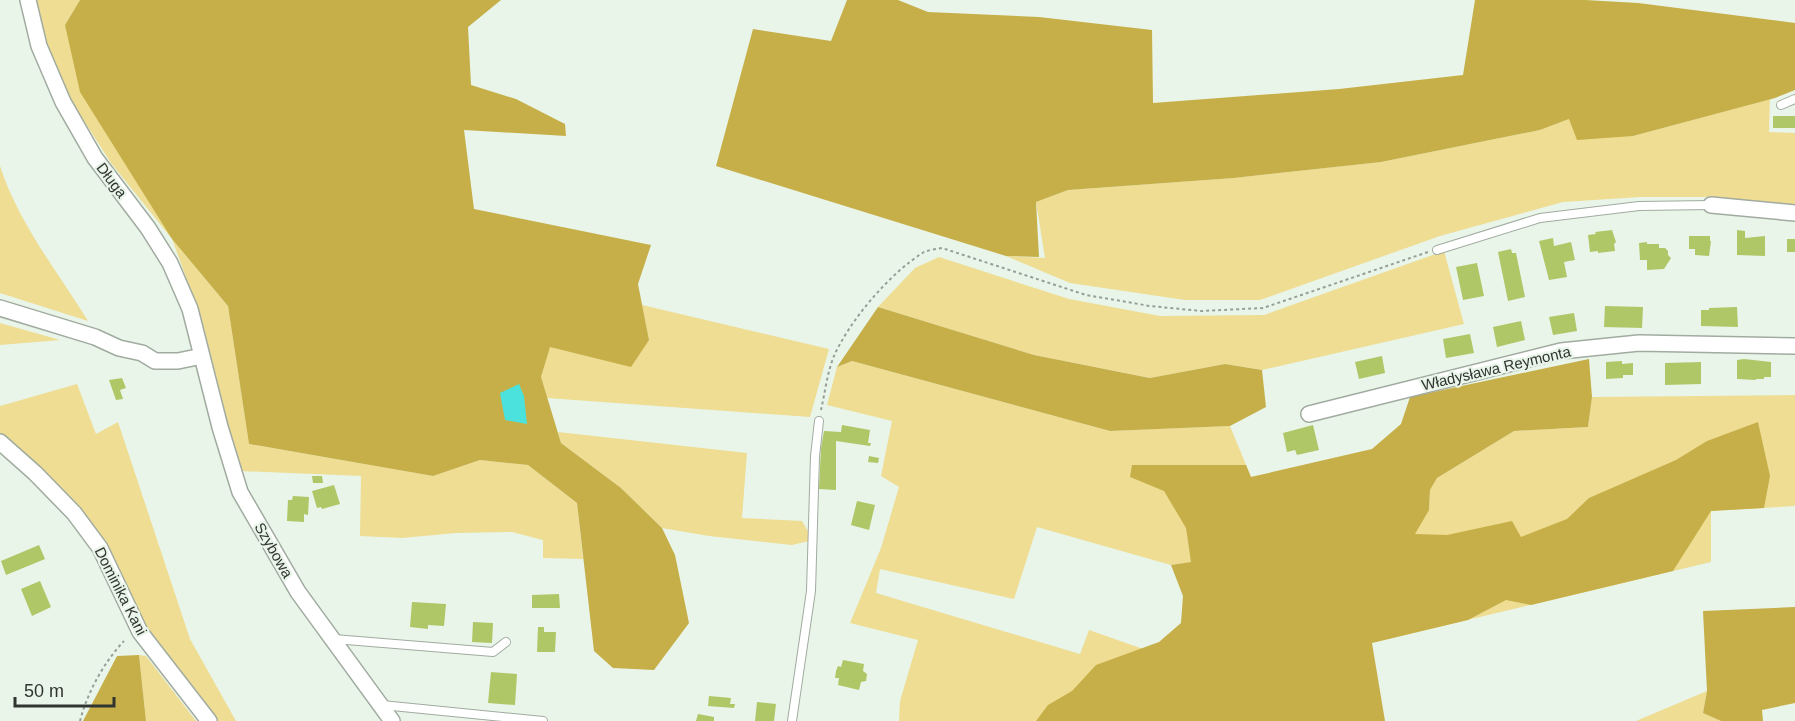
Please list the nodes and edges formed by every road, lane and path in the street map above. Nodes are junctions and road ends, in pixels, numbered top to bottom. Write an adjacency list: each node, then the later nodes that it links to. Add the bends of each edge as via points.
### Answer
1 (28, 0): 9 (street, Długa, via 39,46 63,102 95,158 170,263 190,309)
2 (1795, 99): 3 (lane)
3 (1781, 105)
4 (1711, 205): 5 (street); 6 (lane, via 1639,206 1540,218)
5 (1795, 213)
6 (1437, 250): 11 (path, via 1263,308 1201,311 1086,295 942,248 926,251 904,267 851,325 833,358)
7 (0, 308): 9 (street, via 142,353 155,361)
8 (1795, 346): 10 (street, Władysława Reymonta, via 1639,343 1561,351)
9 (202, 357): 13 (street, Szybowa, via 240,492 298,592)
10 (1309, 414)
11 (819, 421): 21 (lane, via 811,591)
12 (0, 442): 18 (street, Dominika Kani, via 74,513 100,548 140,632)
13 (333, 639): 15 (lane, via 493,652); 16 (street, Szybowa)
14 (124, 641): 17 (path, via 111,654)
15 (506, 642)
16 (381, 705): 19 (street, Szybowa); 20 (lane)
17 (80, 721)
18 (209, 721)
19 (392, 721)
20 (543, 721)
21 (792, 721)

